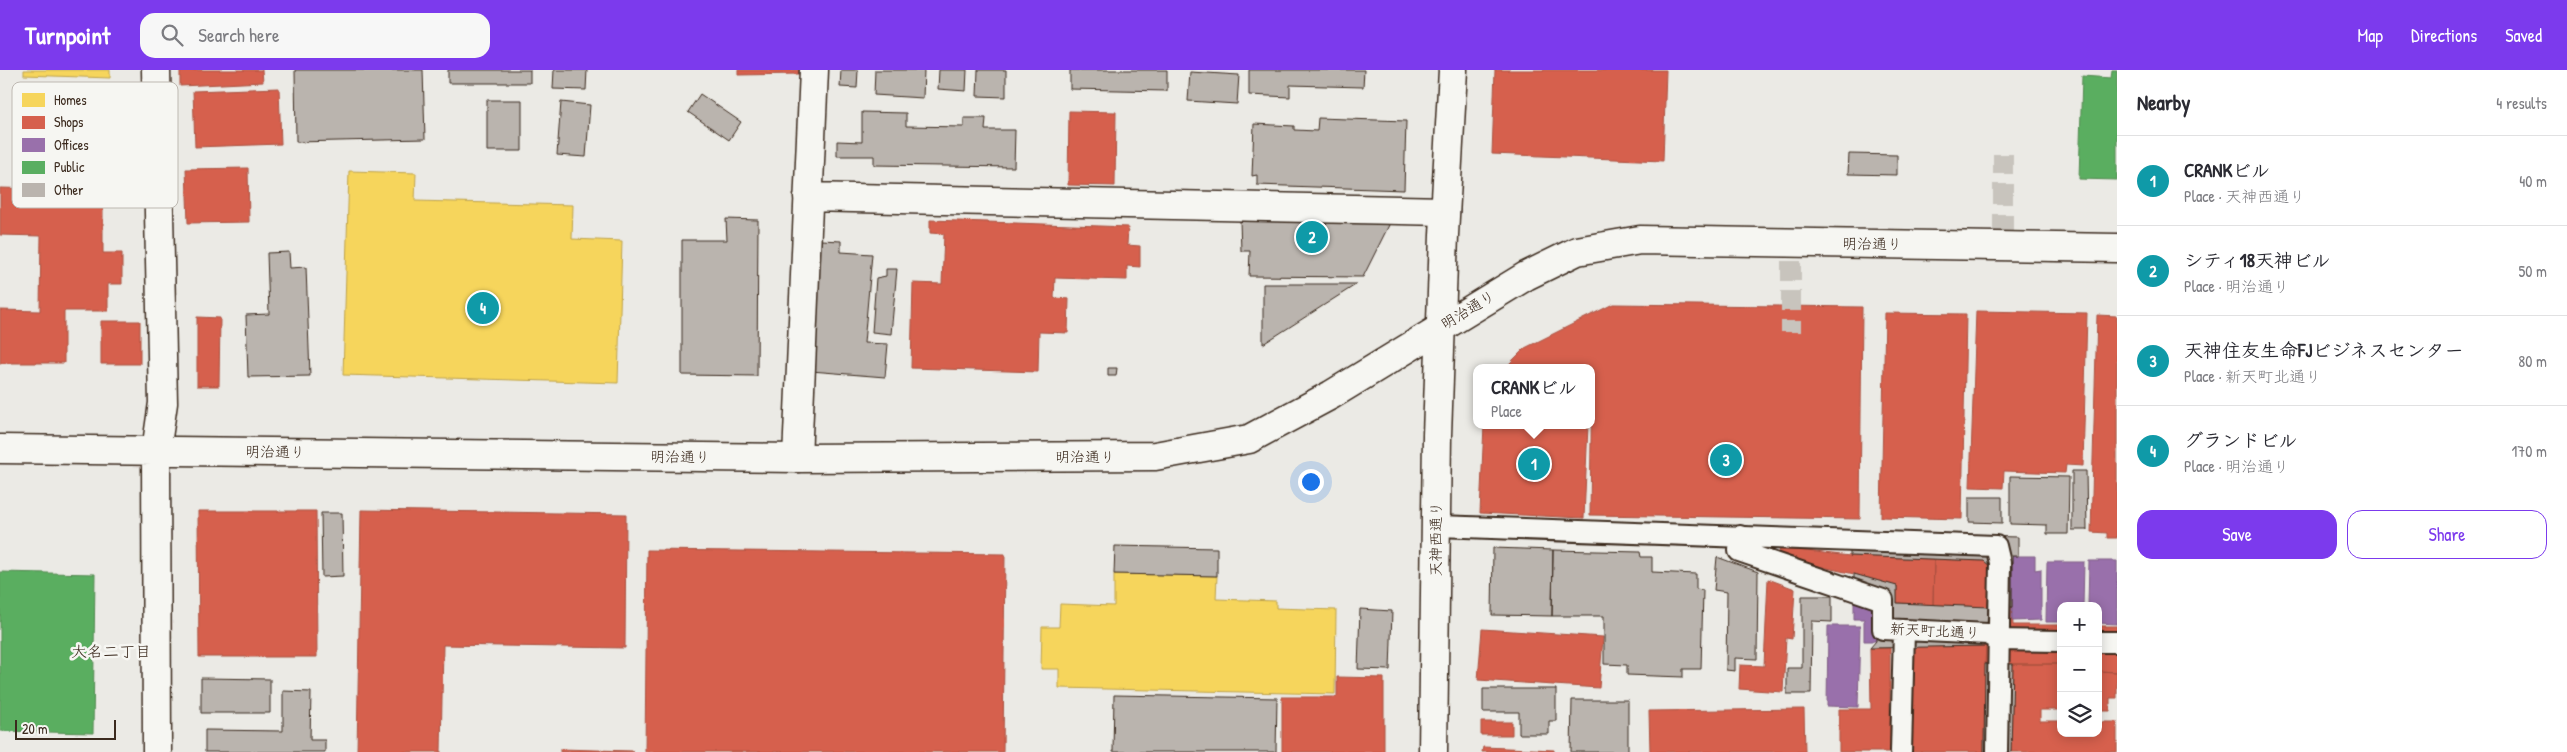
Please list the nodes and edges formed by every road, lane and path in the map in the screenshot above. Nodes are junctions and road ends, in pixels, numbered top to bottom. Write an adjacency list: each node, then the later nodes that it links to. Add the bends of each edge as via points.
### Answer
1 (814, 70): 3 (street)
2 (1453, 70): 5 (street, 天神西通り)
3 (808, 197): 5 (street); 10 (street)
4 (159, 208): 9 (street, via 164,403)
5 (1445, 211): 7 (street, 天神西通り)
6 (2117, 248): 7 (street, 明治通り, via 1640,240 1577,251)
7 (1441, 325): 10 (street, 明治通り, via 1331,395 1249,439 1155,456); 11 (street, 天神西通り)
8 (0, 449): 9 (street, 明治通り)
9 (156, 451): 10 (street, 明治通り); 18 (street)
10 (797, 458)
11 (1438, 526): 12 (street); 19 (street, 天神西通り)
12 (1740, 536): 13 (street, 新天町北通り, via 1739,551 1883,600 1883,629); 14 (street, via 1996,546 2000,564)
13 (1904, 630): 14 (street, 新天町北通り, via 1988,634); 20 (street)
14 (1999, 640): 15 (street, 新天町北通り); 21 (street)
15 (2057, 641)
16 (2102, 642): 17 (street)
17 (2117, 642)
18 (157, 752)
19 (1433, 752)
20 (1900, 752)
21 (1997, 752)

